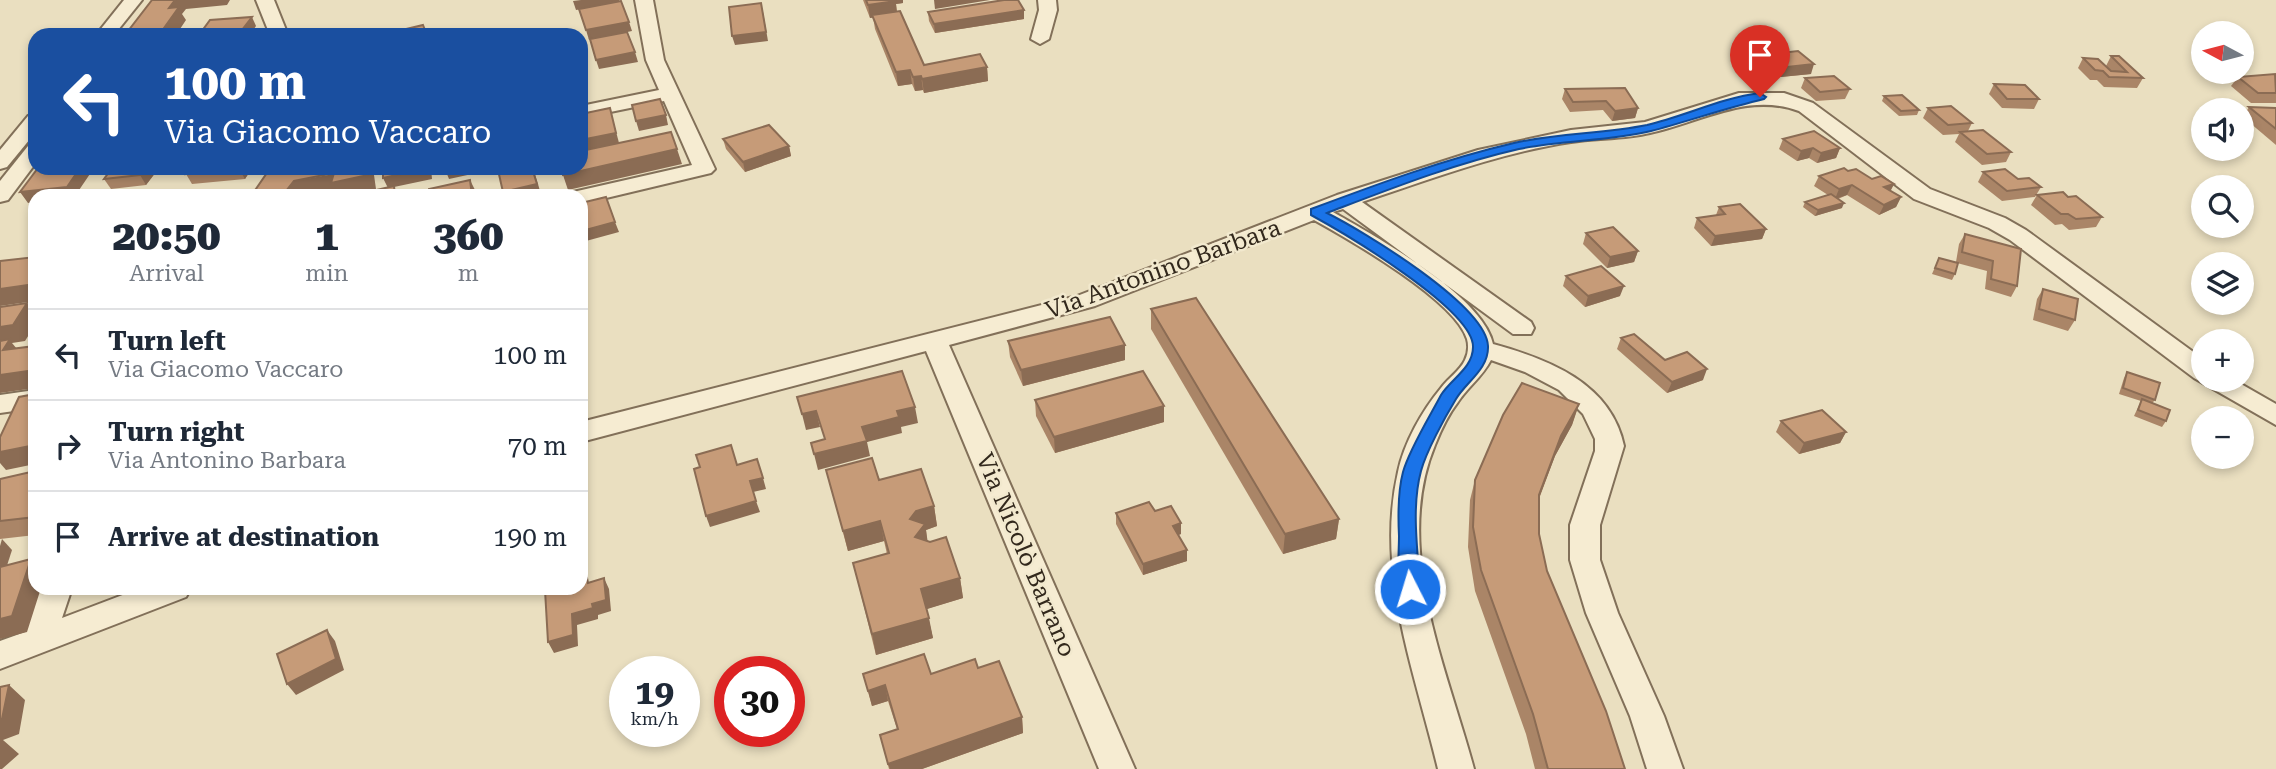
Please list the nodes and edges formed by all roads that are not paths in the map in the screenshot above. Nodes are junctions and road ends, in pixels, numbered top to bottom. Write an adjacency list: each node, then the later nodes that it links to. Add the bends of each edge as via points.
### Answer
1 (265, 0): 7 (street)
2 (643, 0): 9 (street, via 655,60)
3 (1047, 0): 8 (street)
4 (141, 4): 5 (street); 6 (street)
5 (113, 28)
6 (130, 28)
7 (276, 28)
8 (1040, 39)
9 (669, 94): 10 (street); 14 (street, via 704,169)
10 (588, 111)
11 (28, 135): 12 (street)
12 (18, 156): 13 (street)
13 (0, 195)
14 (588, 195)
15 (1345, 200): 16 (street, Via Antonino Barbara); 17 (street); 20 (street, Via Antonino Barbara, via 1516,146 1647,128 1739,99 1784,99 1815,113 1922,194 2018,235)
16 (1316, 212): 18 (street, Via Antonino Barbara, via 1086,301); 19 (street, via 1441,294 1467,317)
17 (1522, 328)
18 (934, 341): 25 (street, Via Antonino Barbara); 30 (street, Via Nicolò Barrano)
19 (1481, 349): 31 (street, via 1475,366 1449,395 1412,471 1407,523 1413,612); 32 (street, via 1550,372 1599,417 1610,446 1586,523 1584,555 1596,602 1635,685)
20 (2191, 363)
21 (2235, 392): 24 (street)
22 (28, 400): 23 (street)
23 (0, 404)
24 (2276, 416)
25 (588, 430)
26 (54, 595): 28 (street)
27 (157, 595): 28 (street)
28 (38, 642): 29 (street)
29 (0, 655)
30 (1117, 769)
31 (1456, 769)
32 (1665, 769)

